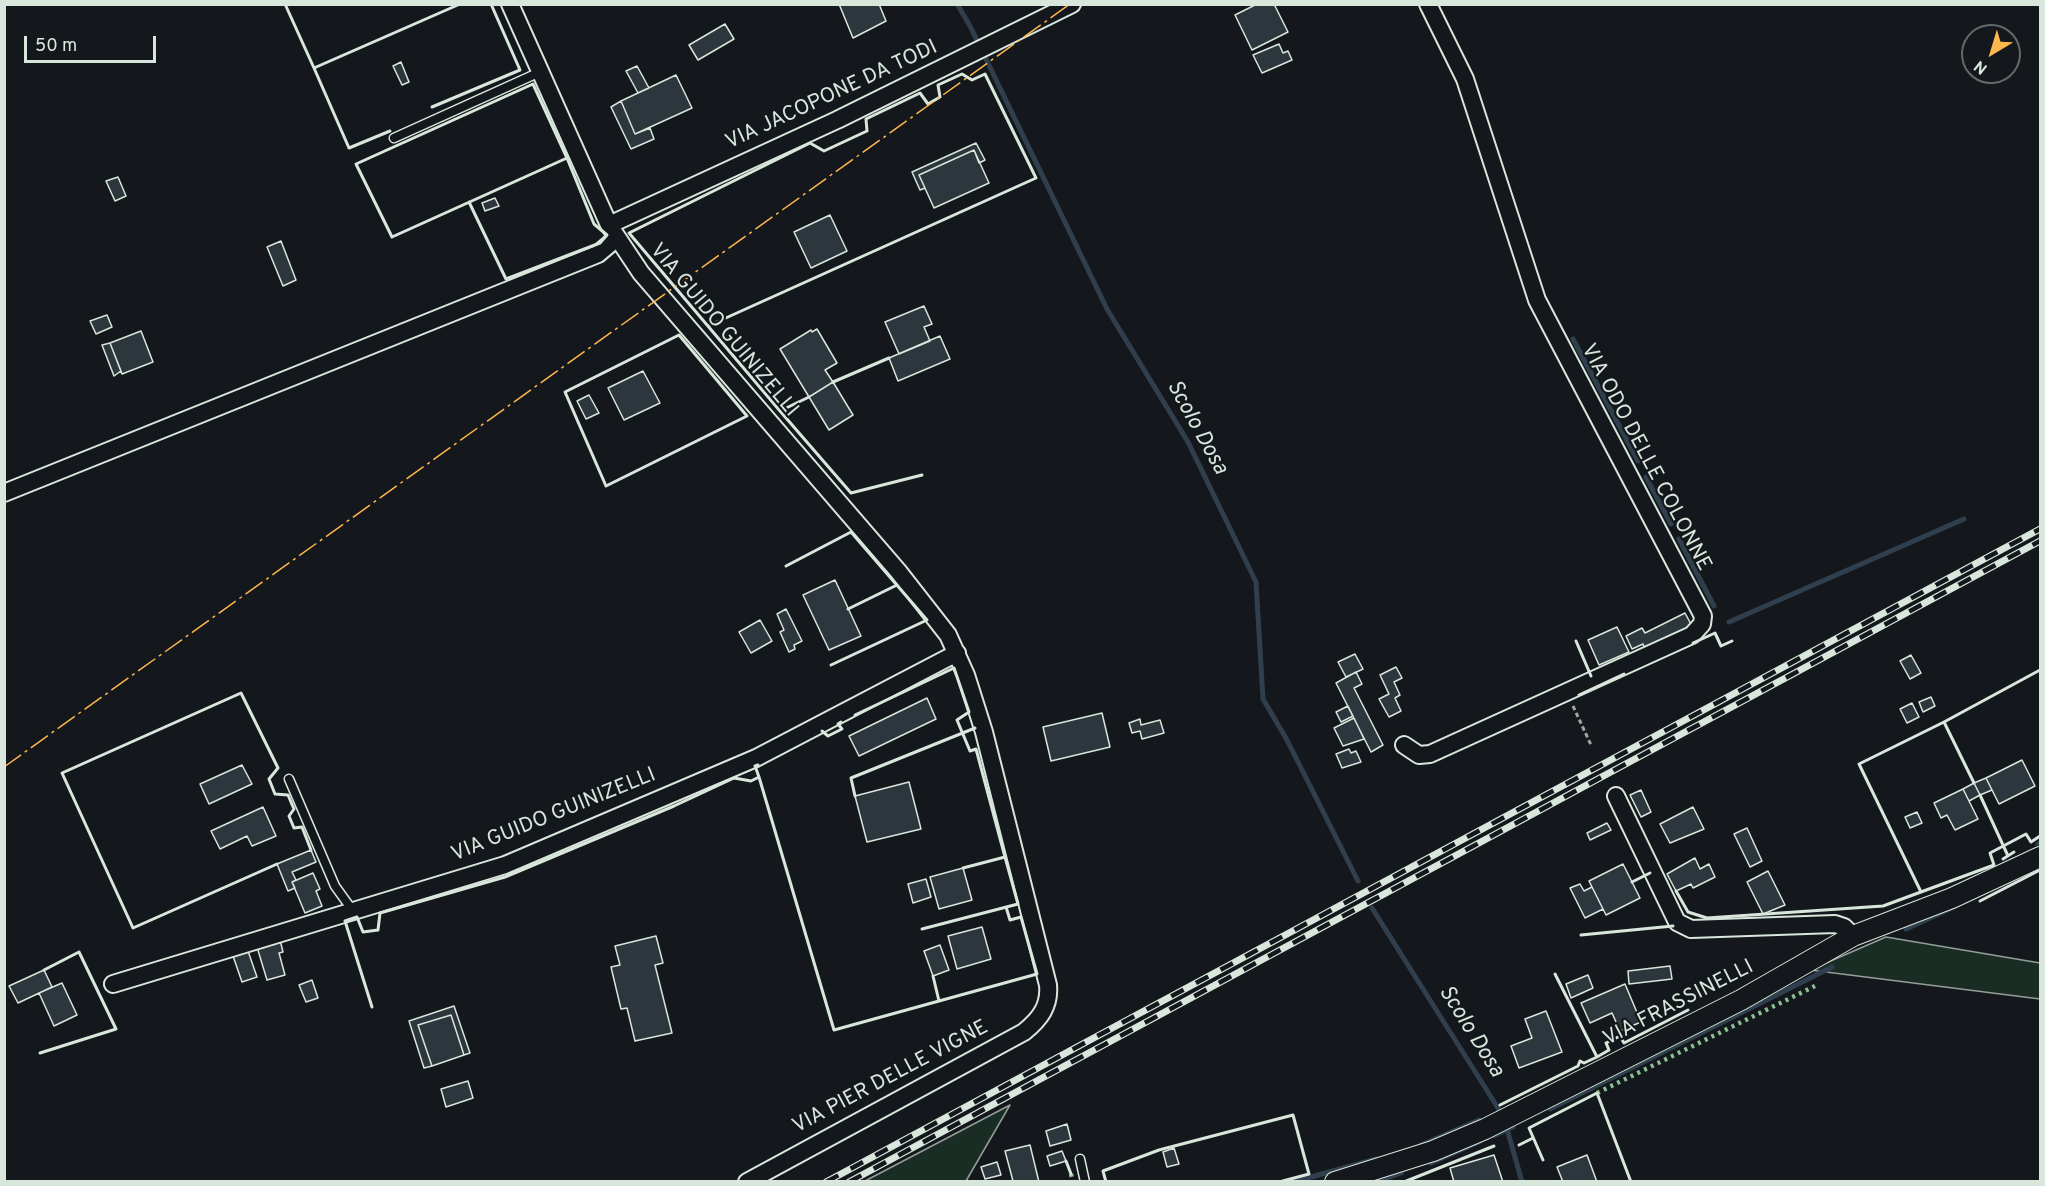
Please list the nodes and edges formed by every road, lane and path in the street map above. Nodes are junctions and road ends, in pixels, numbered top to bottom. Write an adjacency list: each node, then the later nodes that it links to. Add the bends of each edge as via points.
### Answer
1 (510, 4): 4 (street, VIA GUIDO GUINIZELLI)
2 (1072, 4): 6 (street, VIA JACOPONE DA TODI)
3 (1428, 4): 9 (street, VIA ODO DELLE COLONNE, via 1465,79 1537,300 1703,616 1702,624 1692,635)
4 (540, 72): 5 (lane); 6 (street, VIA GUIDO GUINIZELLI)
5 (394, 138)
6 (613, 231): 7 (street, VIA JACOPONE DA TODI, via 598,254); 8 (street, VIA GUIDO GUINIZELLI, via 642,273 931,611)
7 (4, 493)
8 (957, 653): 15 (street, VIA GUIDO GUINIZELLI, via 756,758 505,865); 18 (street, VIA GUIDO GUINIZELLI, via 984,732 1048,985)
9 (1567, 691): 10 (street, VIA ODO DELLE COLONNE, via 1430,754 1419,755); 11 (path)
10 (1404, 745)
11 (1591, 745)
12 (289, 779): 15 (lane, via 335,886)
13 (1616, 796): 16 (street, via 1677,922 1690,929 1835,924)
14 (2040, 857): 16 (street, VIA FRASSINELLI, via 1961,894)
15 (353, 911): 17 (street, VIA GUIDO GUINIZELLI)
16 (1853, 936): 22 (street, VIA FRASSINELLI, via 1741,1000 1507,1119 1433,1151)
17 (113, 984)
18 (1047, 1003): 20 (street, VIA PIER DELLE VIGNE, via 1035,1023 1024,1032)
19 (1080, 1160): 21 (lane)
20 (747, 1182)
21 (1085, 1182)
22 (1335, 1182)

